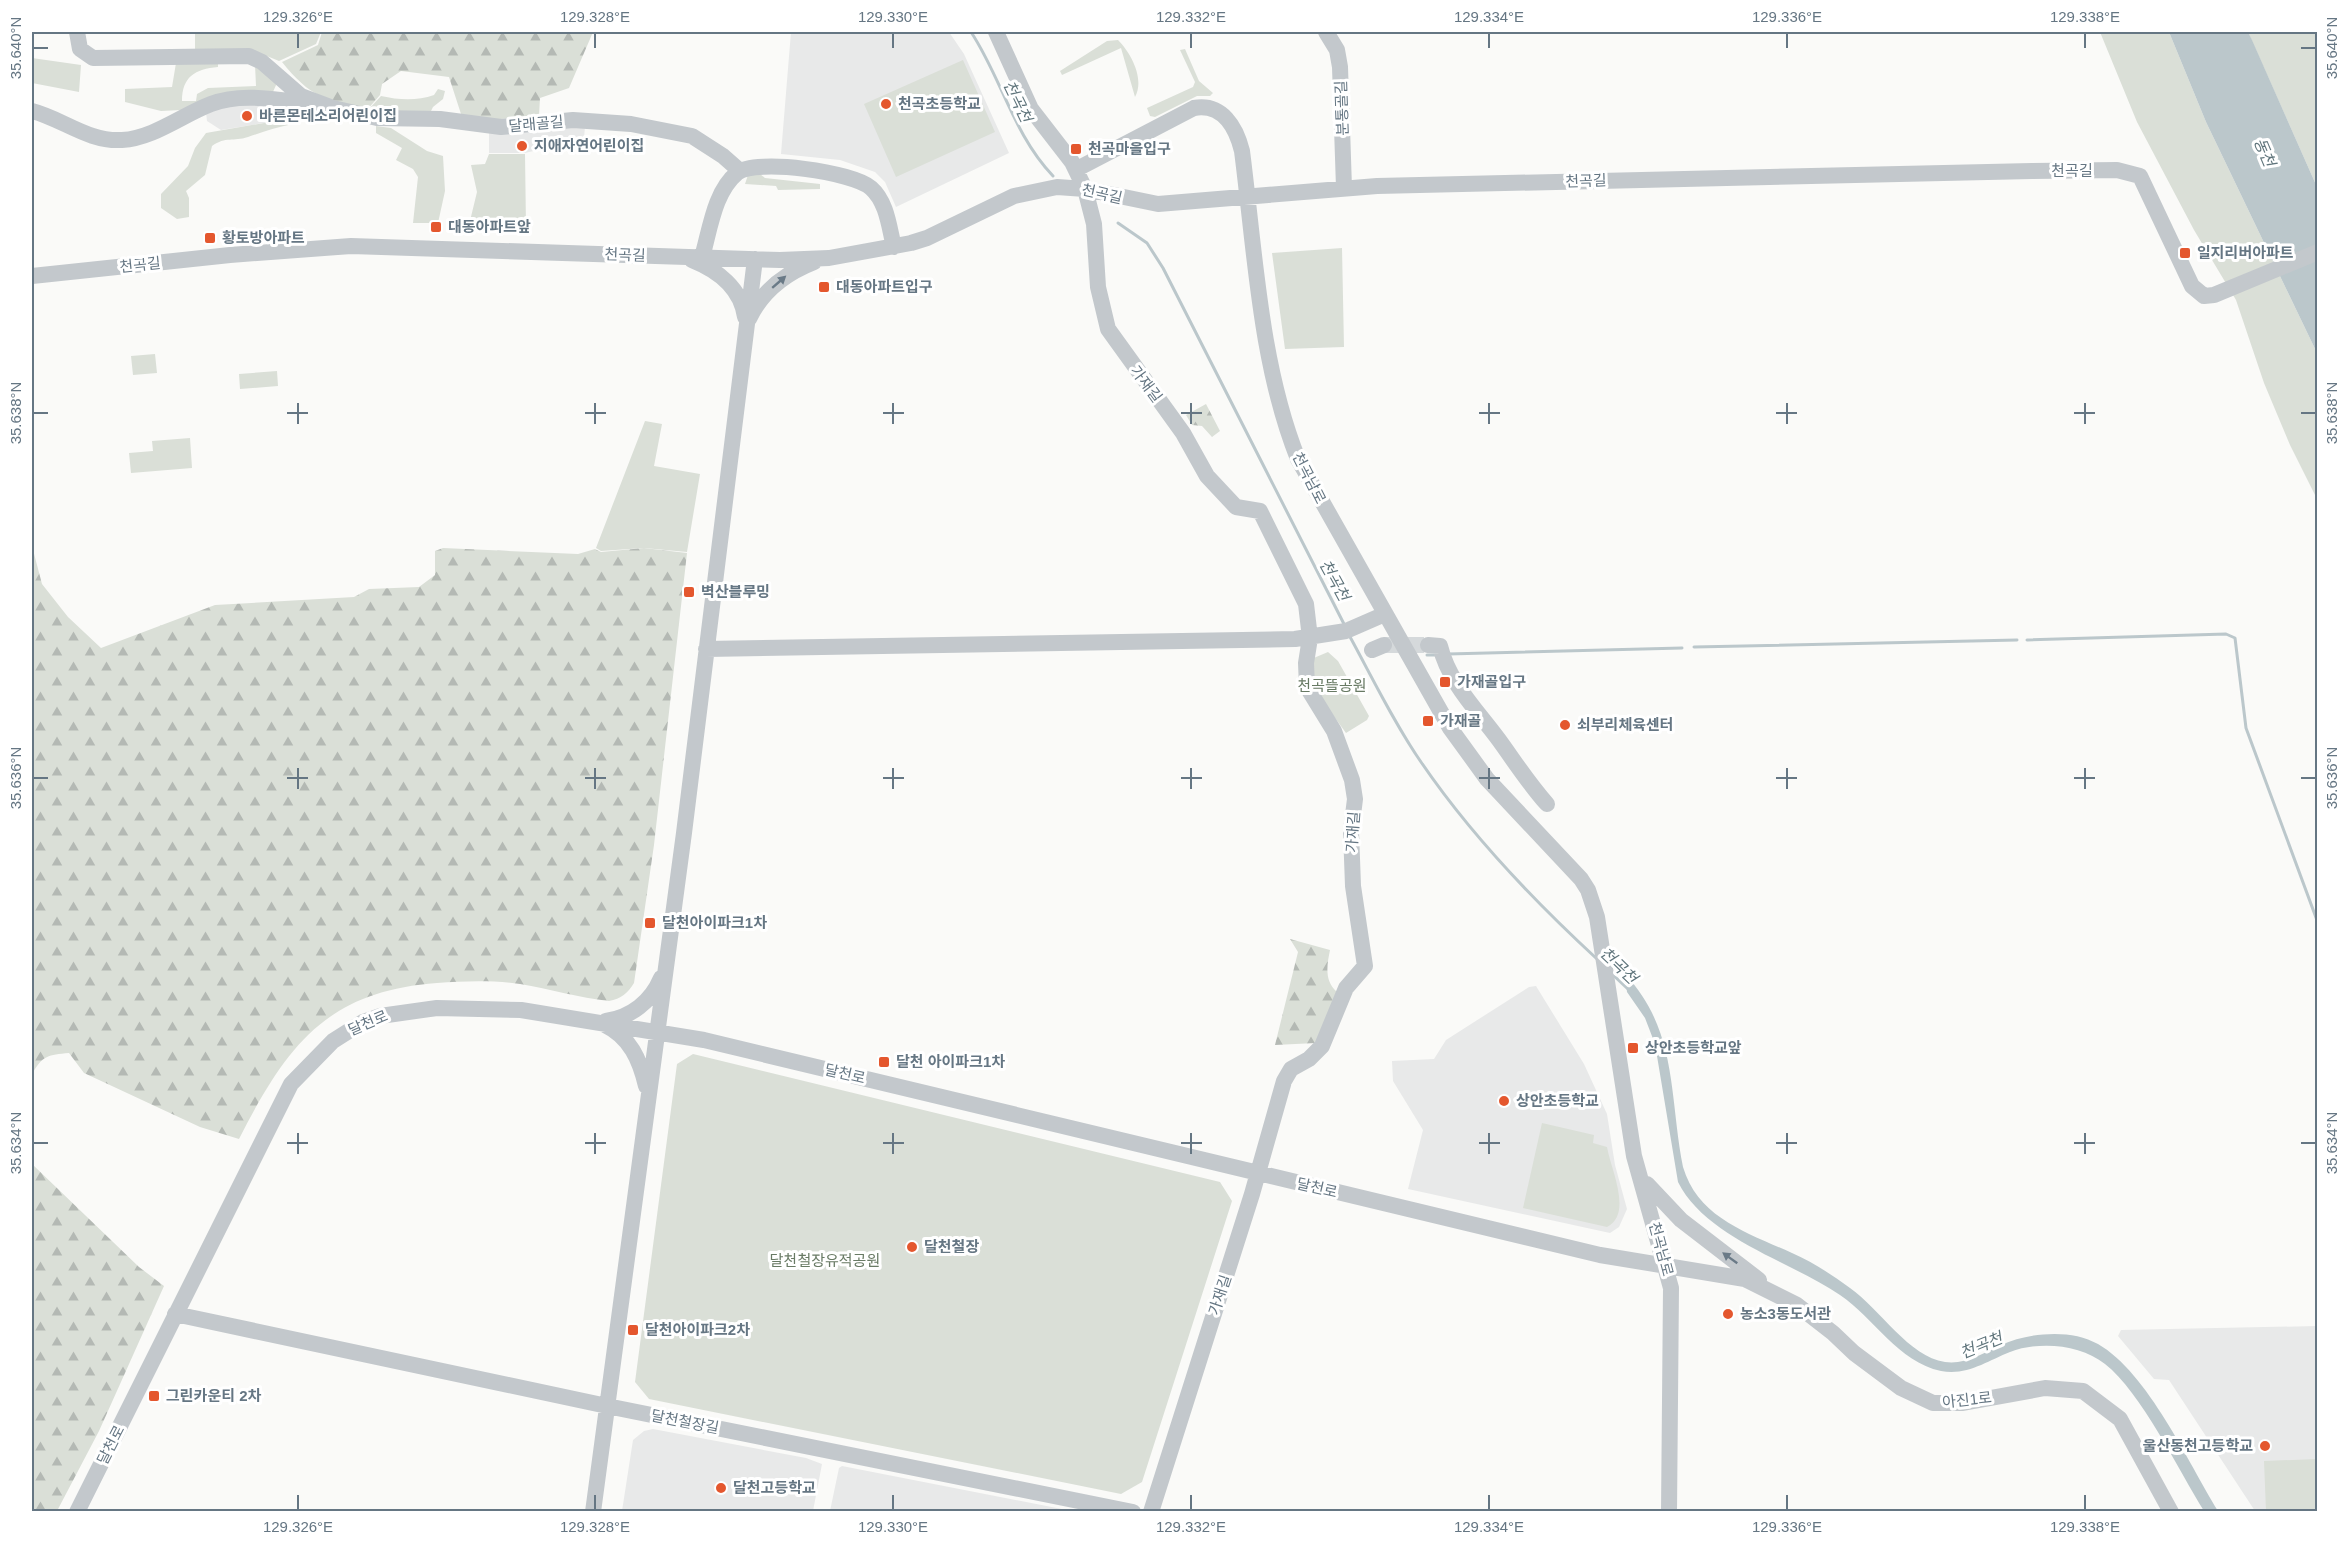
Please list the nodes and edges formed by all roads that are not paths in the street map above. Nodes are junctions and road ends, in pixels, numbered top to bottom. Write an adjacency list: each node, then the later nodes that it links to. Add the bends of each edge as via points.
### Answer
1 (78, 32): 4 (street, 달래골길, via 80,49 93,58 249,56 262,62 301,96)
2 (996, 32): 6 (street, 가재길, via 1031,109)
3 (1326, 32): 8 (street, 분통골길, via 1337,50 1340,67)
4 (320, 105): 5 (street, 달래골길, via 261,98 231,99 200,108 148,134 123,140 94,136); 7 (street, 달래골길, via 377,118 440,119 501,127 573,120 631,124 692,136)
5 (32, 111)
6 (1077, 169): 9 (street, 가재길); 10 (street, 천곡남로, via 1183,112 1207,107 1220,113 1238,135)
7 (740, 171): 11 (street, via 757,167 782,169 848,176 860,181 878,195); 14 (street, via 721,195)
8 (1344, 188): 10 (street, 천곡길); 12 (street, 천곡길, via 2124,171 2135,173 2143,181 2193,286 2204,296)
9 (1085, 189): 10 (street, 천곡길, via 1158,204); 11 (street, 천곡길, via 1057,188 1014,196 927,238); 20 (street, 가재길, via 1094,224 1098,287 1108,329 1183,433 1207,476 1236,507 1262,514 1306,604)
10 (1248, 196): 19 (street, 천곡남로, via 1272,374 1286,428 1310,481)
11 (894, 247): 15 (street, 천곡길)
12 (2318, 252)
13 (679, 256): 14 (street, 천곡길); 17 (street, 천곡길, via 351,246); 18 (street, via 712,270 730,285 741,303)
14 (702, 257): 16 (street, 천곡길)
15 (829, 258): 16 (street, 천곡길); 18 (street, one-way to 15, via 758,303 782,279 799,268)
16 (755, 259): 18 (street)
17 (32, 276)
18 (746, 325): 22 (street)
19 (1384, 614): 20 (street, via 1364,625); 28 (street, 천곡남로, via 1472,760 1581,879 1594,904)
20 (1310, 638): 22 (street); 29 (street, 가재길, via 1307,687 1334,731 1355,790 1352,876 1366,962 1343,994 1322,1046 1291,1069 1284,1080)
21 (1428, 645): 23 (street, via 1440,646 1460,689)
22 (706, 649): 24 (street)
23 (1547, 804)
24 (665, 967): 25 (street, via 653,994 641,1006 623,1017); 26 (street)
25 (599, 1022): 26 (street, 달천로); 27 (street, via 619,1034 633,1050 641,1065); 32 (street, 달천로, via 498,1008 437,1008 396,1012 349,1030 316,1056 291,1084)
26 (657, 1031): 27 (street); 29 (street, 달천로)
27 (647, 1099): 33 (street)
28 (1638, 1170): 30 (street, 천곡남로); 31 (street, one-way to 28, via 1671,1212)
29 (1258, 1174): 30 (street, 달천로); 37 (street, 가재길)
30 (1666, 1267): 31 (street, 아진1로, via 1739,1277); 38 (street, 천곡남로, via 1672,1296)
31 (1776, 1294): 39 (street, 아진1로, via 1833,1333 1892,1382 1925,1400 1953,1404 2054,1387 2088,1394 2120,1419)
32 (176, 1314): 33 (street); 34 (street, 달천로)
33 (607, 1406): 35 (street); 36 (street, 달천철장길)
34 (77, 1512)
35 (592, 1512)
36 (1133, 1512)
37 (1151, 1512)
38 (1669, 1512)
39 (2171, 1512)

